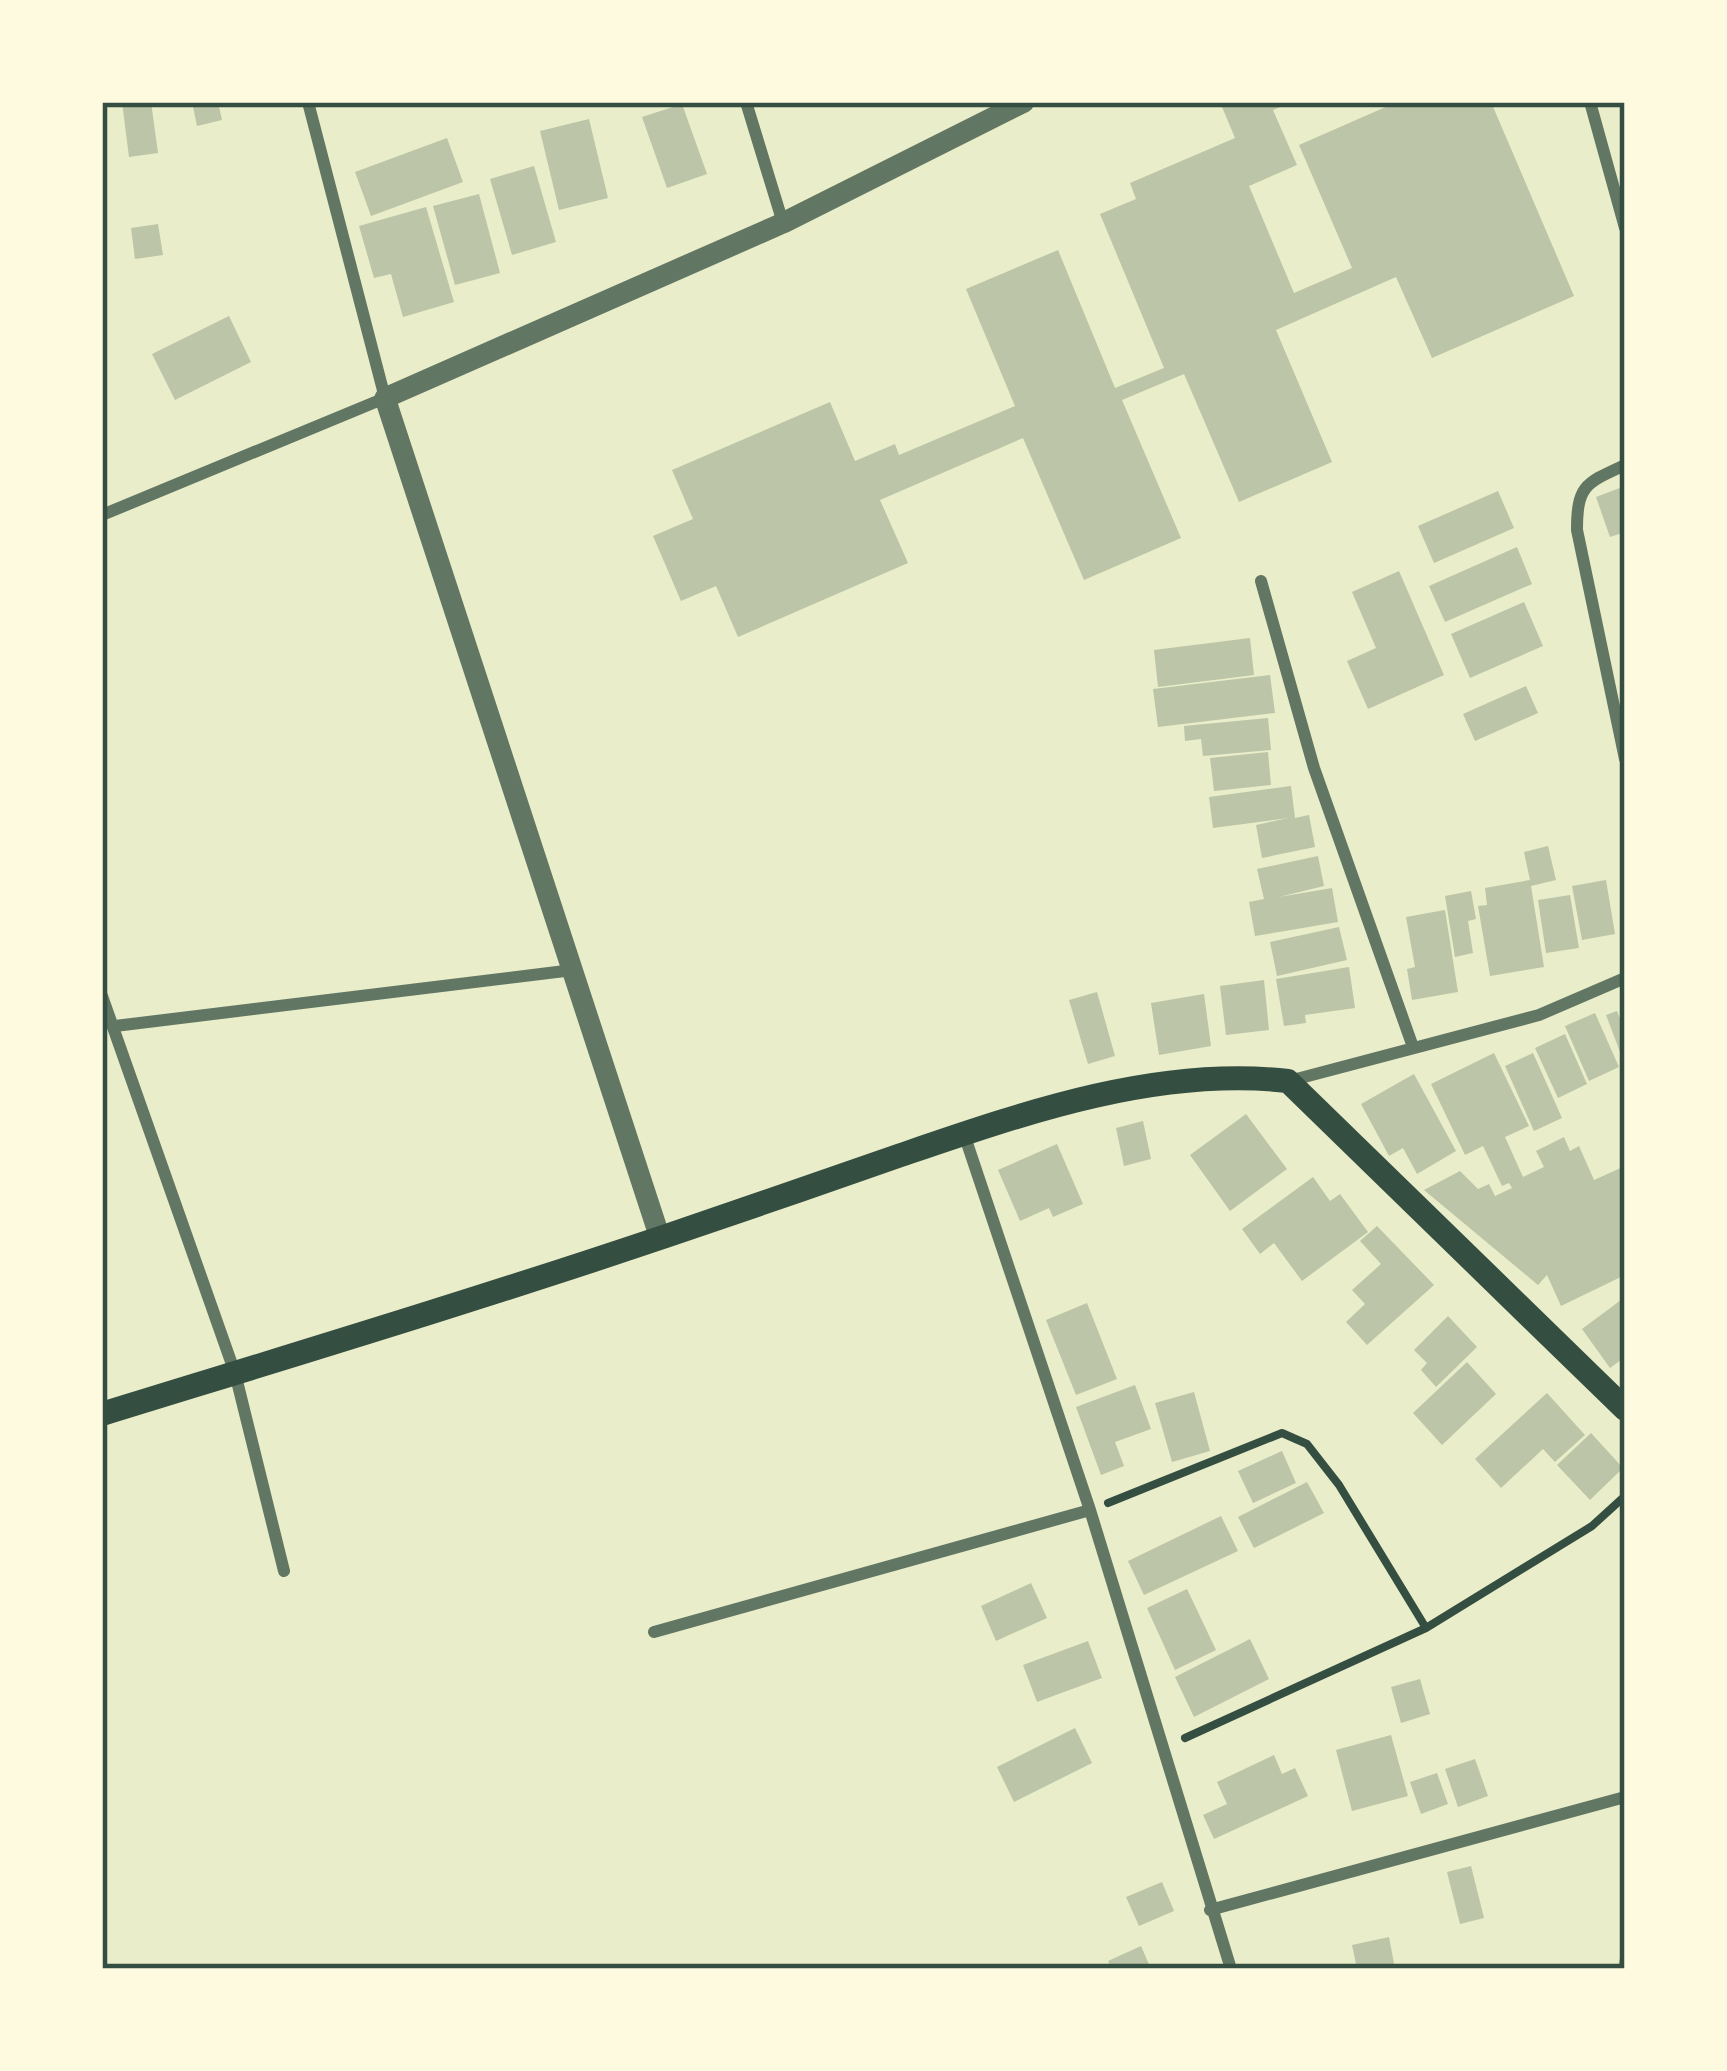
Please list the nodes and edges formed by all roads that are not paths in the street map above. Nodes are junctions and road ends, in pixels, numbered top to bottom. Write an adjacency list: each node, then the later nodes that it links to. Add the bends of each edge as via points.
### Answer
1 (308, 102): 7 (street)
2 (746, 102): 5 (street)
3 (1024, 102): 5 (street)
4 (1590, 102): 6 (street)
5 (783, 224): 7 (street)
6 (1625, 228)
7 (385, 398): 9 (street); 12 (street)
8 (1625, 465): 11 (street, via 1580,491 1577,530)
9 (102, 515)
10 (1261, 580): 16 (street, via 1314,768)
11 (1625, 759)
12 (574, 970): 15 (street); 19 (street)
13 (1625, 978): 16 (street, via 1539,1015)
14 (102, 996): 15 (street)
15 (115, 1026): 20 (street)
16 (1414, 1047): 17 (street)
17 (1288, 1082): 18 (main road, via 1204,1078 1073,1102); 21 (main road)
18 (964, 1134): 19 (main road); 23 (street)
19 (660, 1238): 20 (main road)
20 (235, 1373): 22 (main road); 24 (street)
21 (1625, 1409)
22 (102, 1414)
23 (1090, 1510): 25 (street); 27 (street)
24 (284, 1570)
25 (654, 1631)
26 (1625, 1797): 27 (street)
27 (1210, 1910): 28 (street)
28 (1231, 1969)

